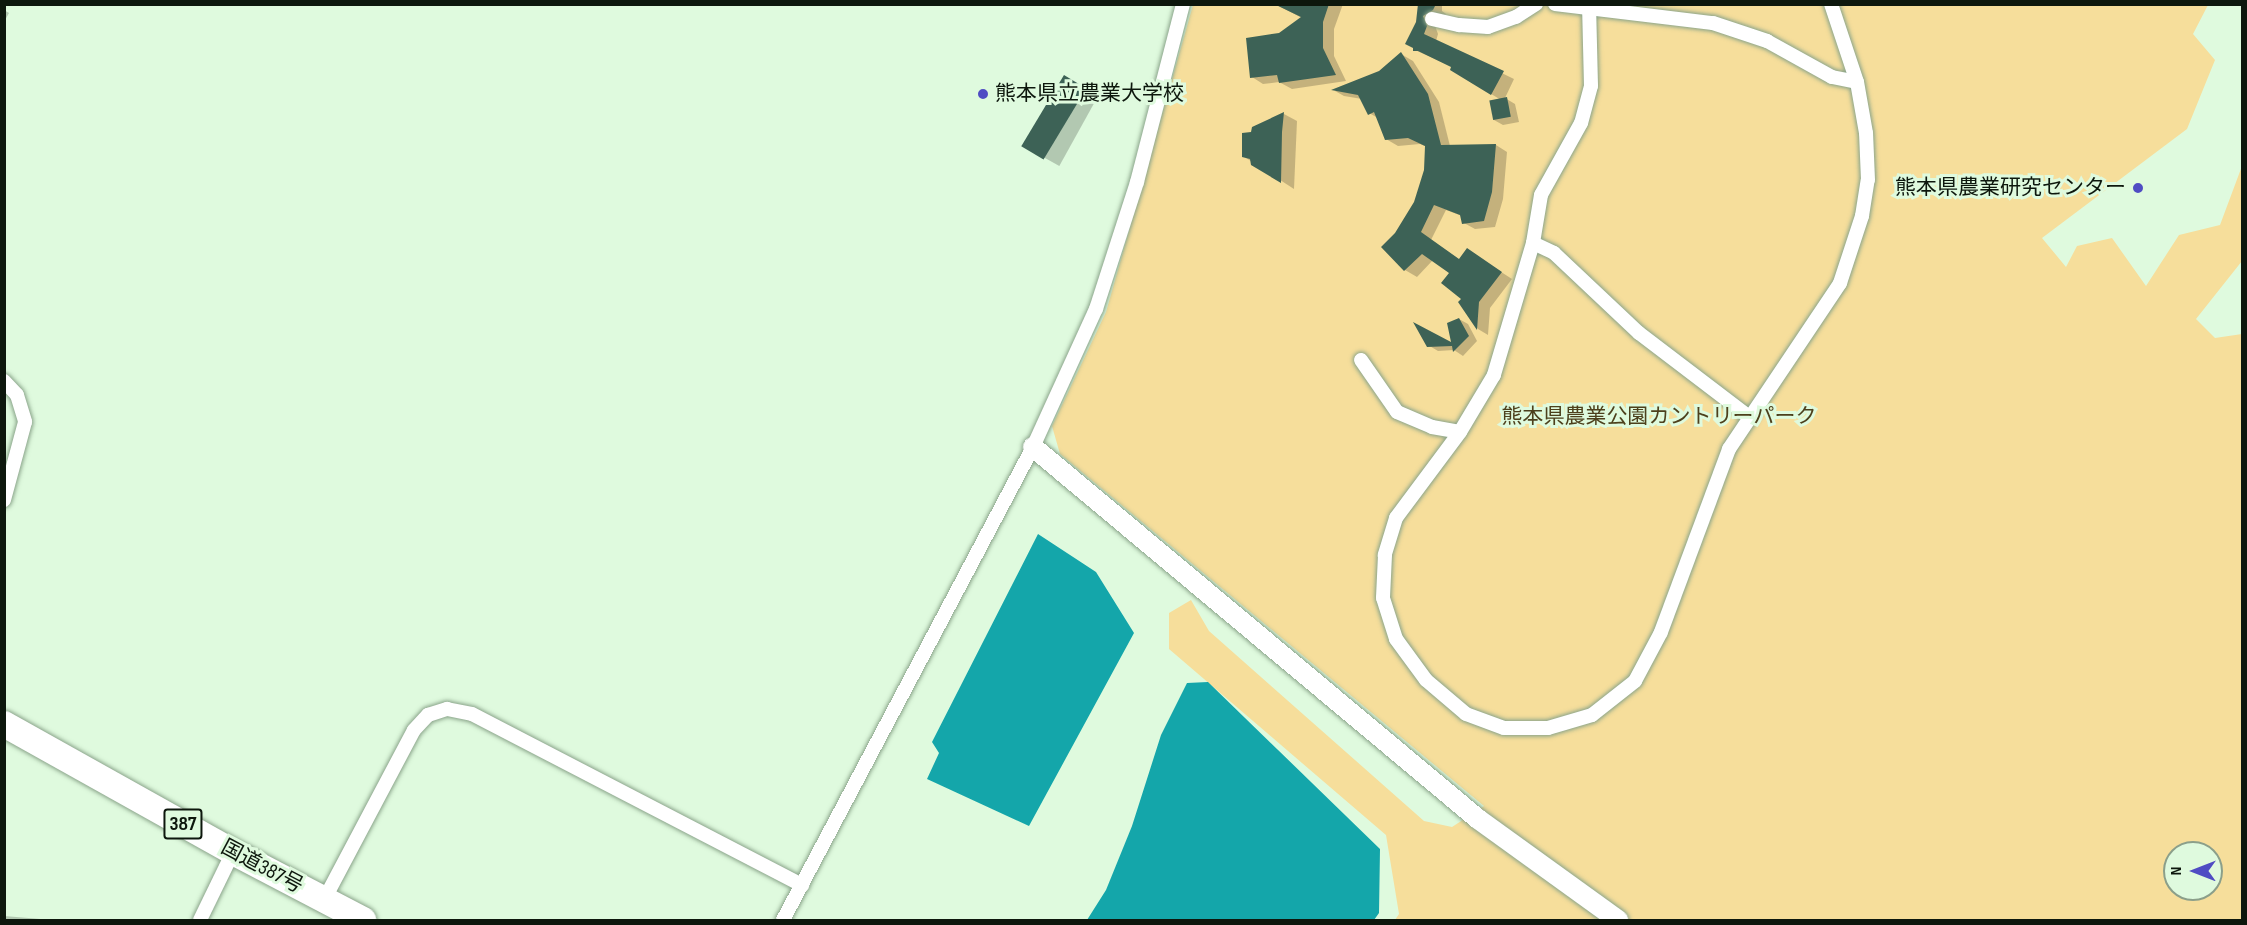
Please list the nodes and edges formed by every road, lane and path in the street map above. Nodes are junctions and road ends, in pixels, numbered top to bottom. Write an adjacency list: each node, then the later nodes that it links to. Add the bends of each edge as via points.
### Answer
1 (1183, 4): 13 (street, via 1137,182 1096,309)
2 (1536, 4): 6 (street, via 1488,27)
3 (1555, 4): 5 (street)
4 (1831, 4): 7 (street)
5 (1589, 6): 7 (street, via 1713,23 1767,41 1832,77); 8 (street, via 1591,86 1581,123 1541,195)
6 (1432, 19)
7 (1857, 82): 11 (street, via 1866,133 1868,180 1862,216 1840,283)
8 (1533, 243): 11 (street, via 1554,254 1639,333); 12 (street, via 1494,375)
9 (1362, 360): 12 (street, via 1397,412 1432,427)
10 (4, 381): 14 (street, via 17,395 25,422)
11 (1748, 417): 12 (street, via 1729,449 1661,632 1635,681 1592,715 1548,728 1504,728 1466,714 1426,680 1396,639 1383,598 1385,555 1396,518)
12 (1460, 432)
13 (1033, 447): 17 (street); 22 (street, via 1478,819)
14 (4, 500)
15 (4, 724): 16 (highway, 国道387号 / 387)
16 (233, 852): 18 (highway, 国道387号 / 387); 19 (street)
17 (802, 885): 18 (street, via 472,714 447,709 428,715 414,730); 21 (street)
18 (324, 900): 20 (highway, 国道387号 / 387)
19 (200, 921)
20 (363, 921)
21 (783, 921)
22 (1618, 921)

